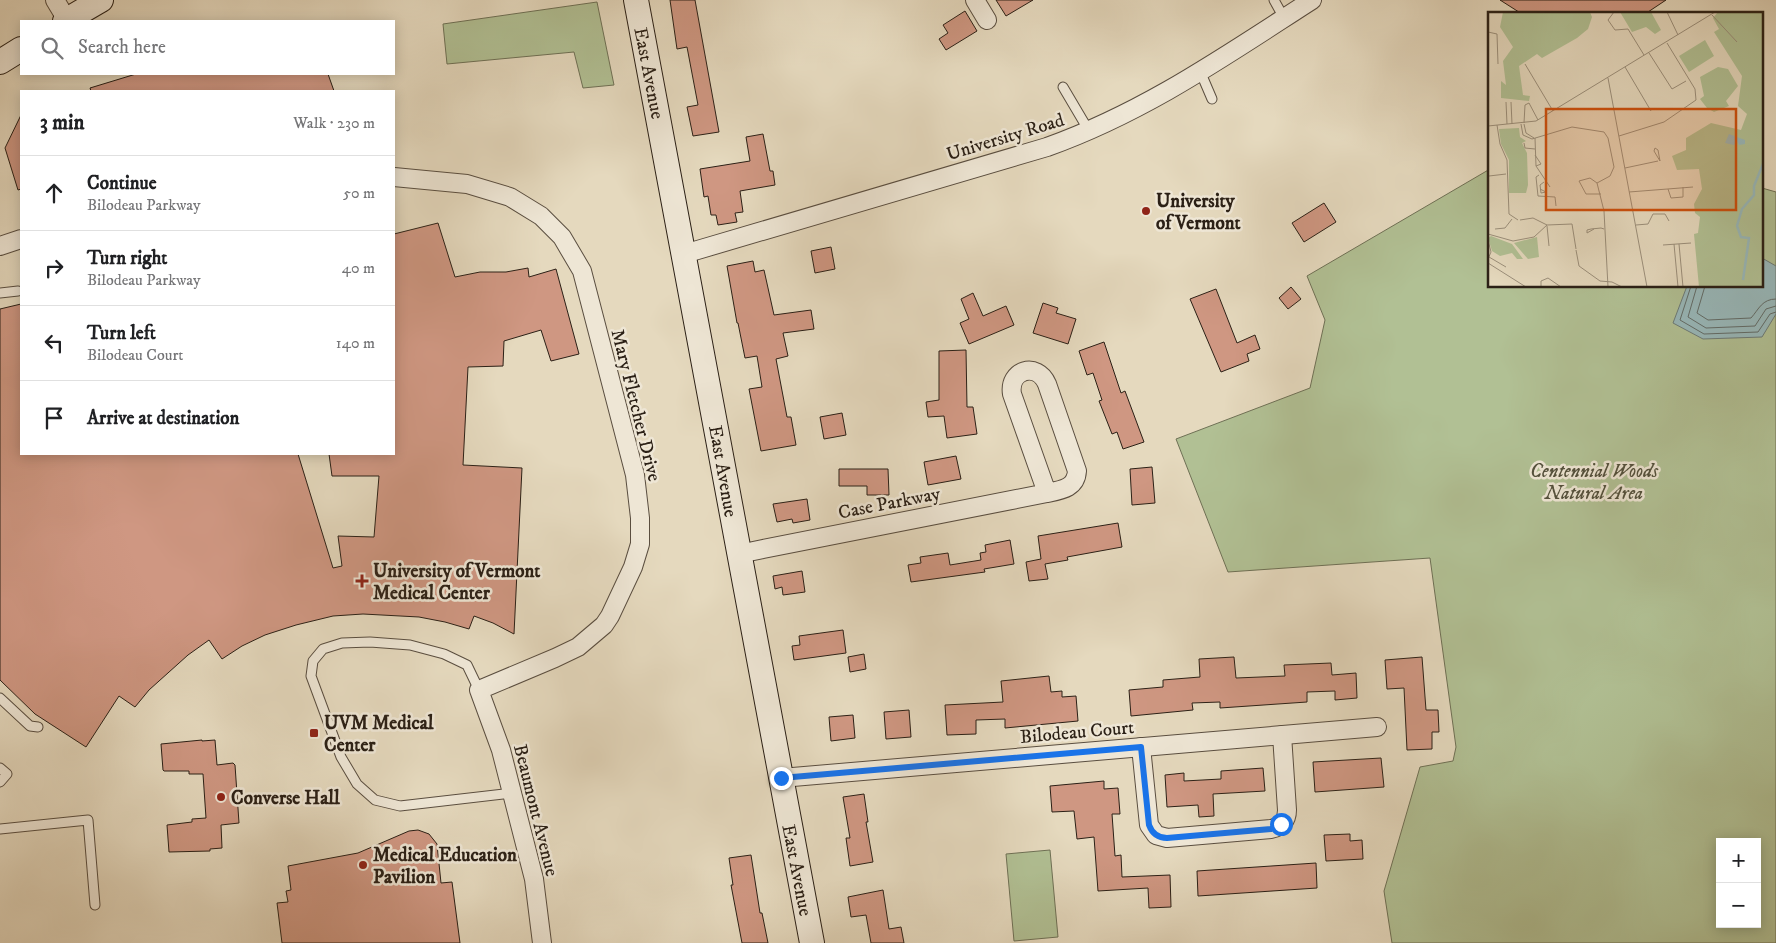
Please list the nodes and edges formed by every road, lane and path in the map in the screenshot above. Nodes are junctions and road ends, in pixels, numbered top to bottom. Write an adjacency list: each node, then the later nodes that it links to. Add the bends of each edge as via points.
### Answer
1 (55, 0): 8 (street)
2 (101, 0): 9 (main road)
3 (636, 0): 20 (main road, East Avenue)
4 (975, 0): 10 (street)
5 (1274, 0): 7 (lane)
6 (1312, 0): 7 (street, University Road)
7 (1284, 18): 13 (street, University Road)
8 (65, 20)
9 (68, 20)
10 (987, 20)
11 (20, 49): 12 (main road)
12 (0, 62)
13 (1200, 71): 15 (lane); 16 (street, University Road, via 1149,102)
14 (1063, 87): 16 (lane)
15 (1212, 99)
16 (1089, 131): 20 (street, University Road, via 1047,147)
17 (395, 177): 25 (street, Mary Fletcher Drive, via 467,184 510,197 541,216 562,237 582,271 635,474 640,544 633,568 610,616 578,646)
18 (20, 239): 19 (street)
19 (0, 246)
20 (684, 254): 24 (main road, East Avenue)
21 (18, 291): 22 (lane)
22 (0, 293)
23 (1047, 493): 23 (street, Case Parkway, via 1069,487 1076,478 1076,471 1045,380 1034,372 1024,372 1013,380 1012,394); 24 (street, Case Parkway)
24 (739, 554): 32 (main road, East Avenue)
25 (479, 690): 34 (street, Beaumont Avenue, via 501,750); 34 (lane, via 467,665 410,644 342,643 323,649 313,661 311,676 341,757 357,784 375,800 400,806)
26 (0, 698): 27 (lane, via 30,726)
27 (38, 727)
28 (1377, 727): 29 (street, Bilodeau Court)
29 (1282, 735): 30 (street, Bilodeau Court); 30 (street, via 1287,810 1281,824 1271,829 1159,837 1149,825)
30 (1141, 747): 32 (street, Bilodeau Court)
31 (0, 768): 33 (lane, via 7,774)
32 (781, 778): 38 (main road, East Avenue)
33 (0, 782)
34 (512, 793): 37 (street, Beaumont Avenue, via 534,879)
35 (0, 829): 36 (lane, via 88,820)
36 (95, 905)
37 (542, 943)
38 (812, 943)

